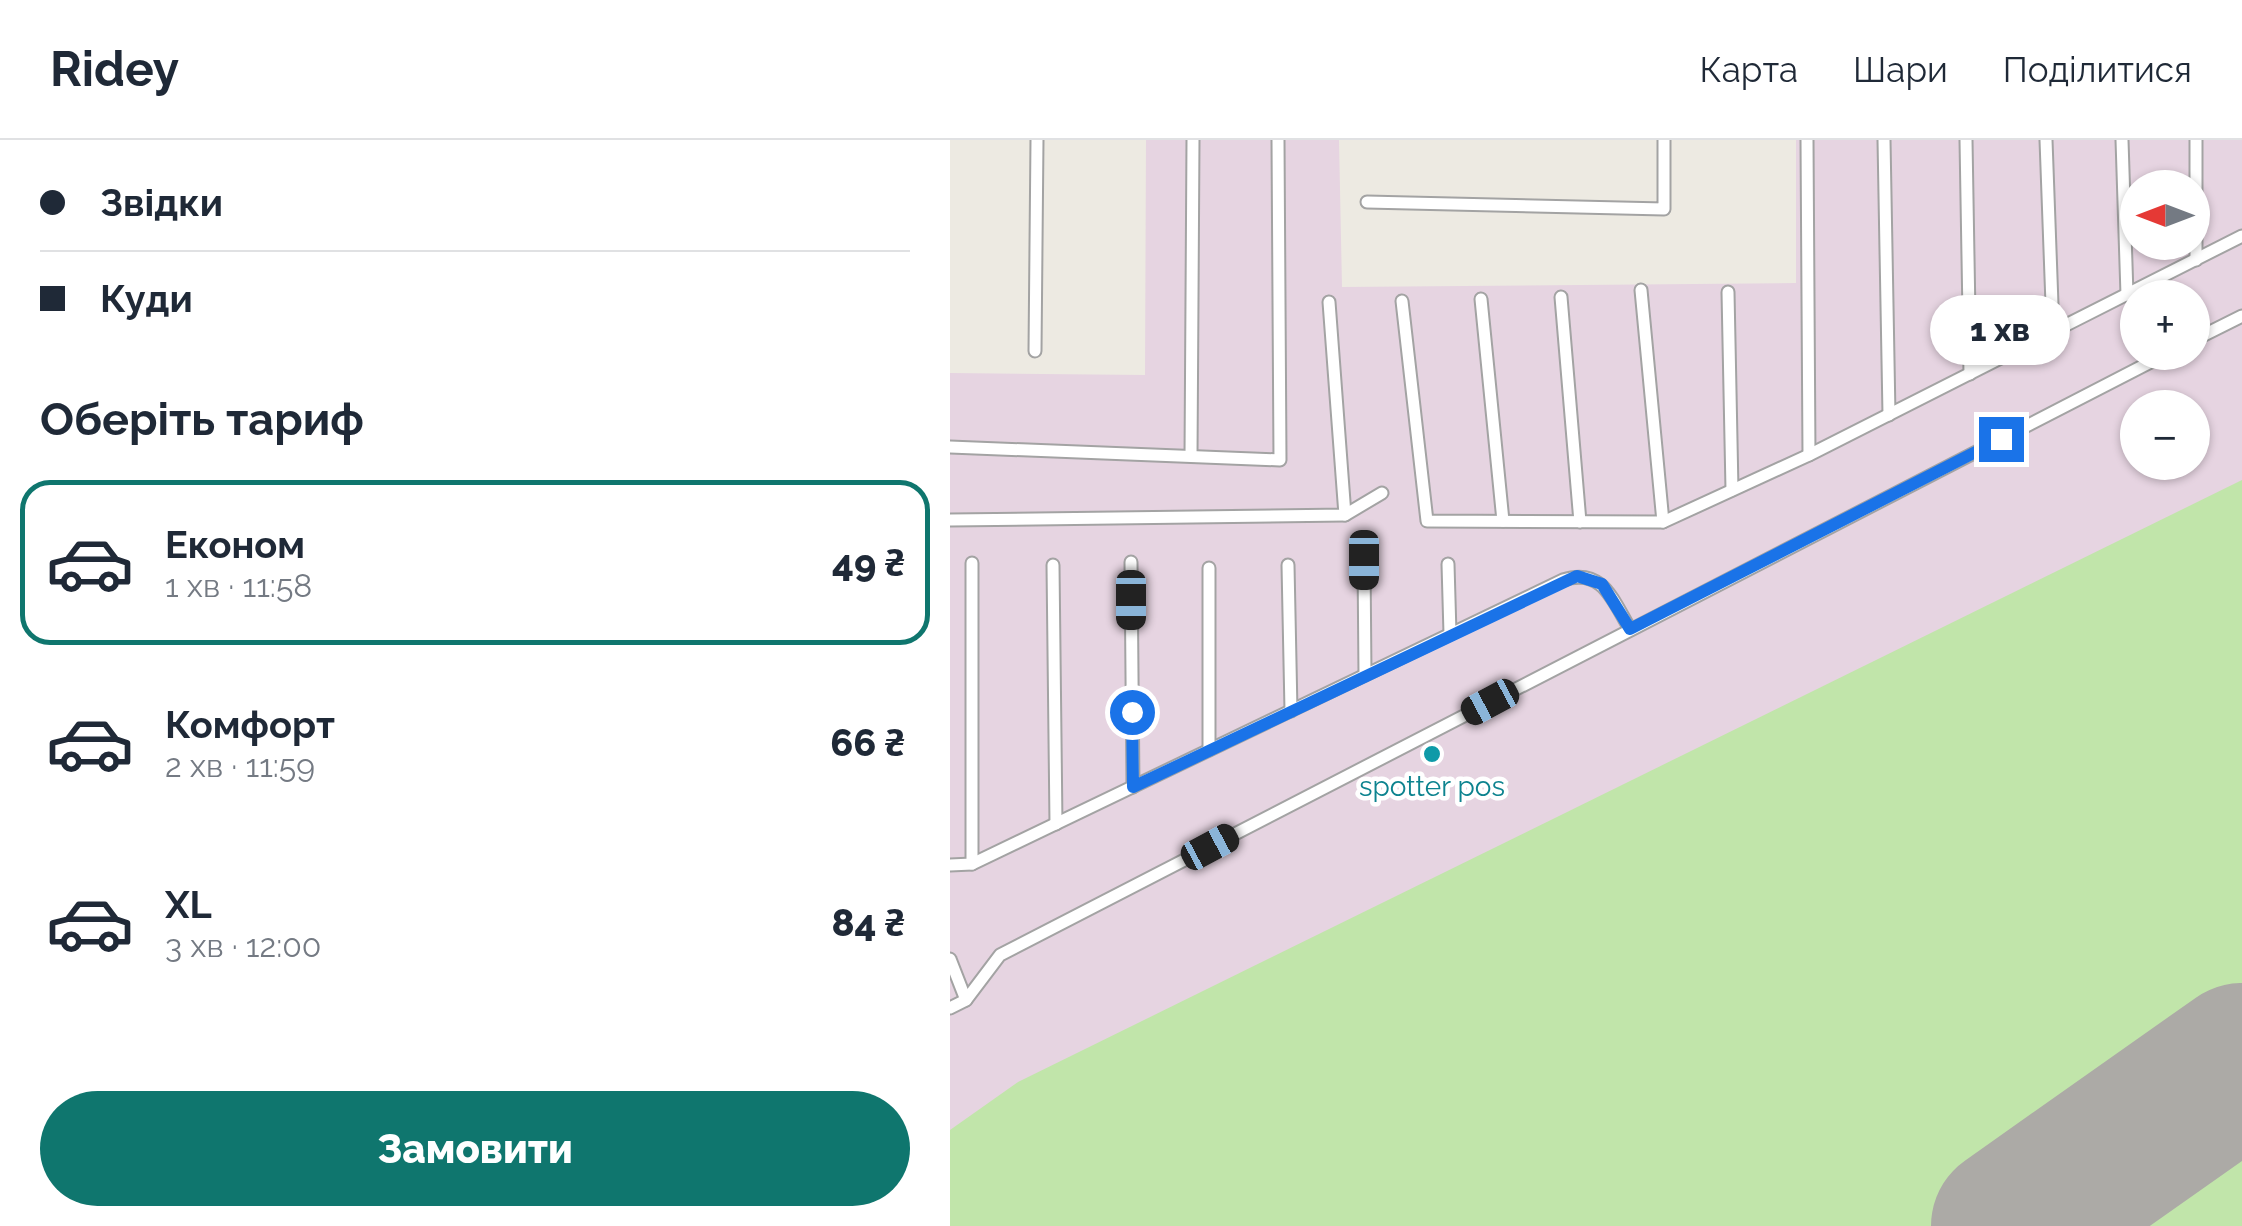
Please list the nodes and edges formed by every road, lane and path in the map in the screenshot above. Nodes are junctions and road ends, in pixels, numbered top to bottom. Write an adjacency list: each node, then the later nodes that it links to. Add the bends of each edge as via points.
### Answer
1 (1037, 140): 28 (lane)
2 (1193, 140): 34 (lane)
3 (1278, 140): 34 (lane, via 1280,460)
4 (1664, 140): 12 (lane, via 1664,209)
5 (1807, 140): 33 (lane)
6 (1884, 140): 31 (lane)
7 (1966, 140): 30 (lane)
8 (2046, 140): 26 (lane)
9 (2122, 140): 16 (lane)
10 (2196, 140): 11 (lane)
11 (2196, 170)
12 (1366, 202)
13 (2242, 236): 14 (lane)
14 (2210, 253)
15 (2196, 260): 17 (lane)
16 (2127, 280)
17 (2155, 280)
18 (1640, 290): 41 (lane)
19 (1728, 292): 35 (lane)
20 (1561, 297): 40 (lane)
21 (2120, 298): 26 (lane)
22 (1482, 299): 39 (lane)
23 (1402, 301): 39 (lane, via 1427,521)
24 (1329, 302): 37 (lane)
25 (2242, 316): 27 (lane)
26 (2053, 332): 30 (lane)
27 (2210, 332)
28 (1036, 351)
29 (2135, 370): 49 (lane)
30 (1970, 374): 31 (lane)
31 (1889, 415): 33 (lane)
32 (950, 447): 34 (lane)
33 (1809, 454): 35 (lane)
34 (1191, 456)
35 (1732, 490): 41 (lane)
36 (1382, 493): 37 (lane)
37 (1345, 515): 38 (lane)
38 (950, 520)
39 (1503, 521): 40 (lane)
40 (1580, 522): 41 (lane)
41 (1662, 522)
42 (1364, 560): 51 (lane)
43 (1130, 562): 54 (lane)
44 (972, 563): 56 (lane)
45 (1448, 564): 50 (lane)
46 (1053, 565): 55 (lane)
47 (1288, 565): 52 (lane)
48 (1210, 568): 53 (lane)
49 (1630, 629): 50 (lane, via 1602,584 1577,576); 59 (lane, via 1000,955)
50 (1450, 634): 51 (lane)
51 (1365, 676): 52 (lane)
52 (1291, 711): 53 (lane)
53 (1210, 750): 54 (lane)
54 (1133, 787): 55 (lane)
55 (1056, 824): 56 (lane)
56 (972, 864): 57 (lane)
57 (950, 865)
58 (950, 960): 59 (lane)
59 (966, 1000): 60 (lane)
60 (950, 1008)

